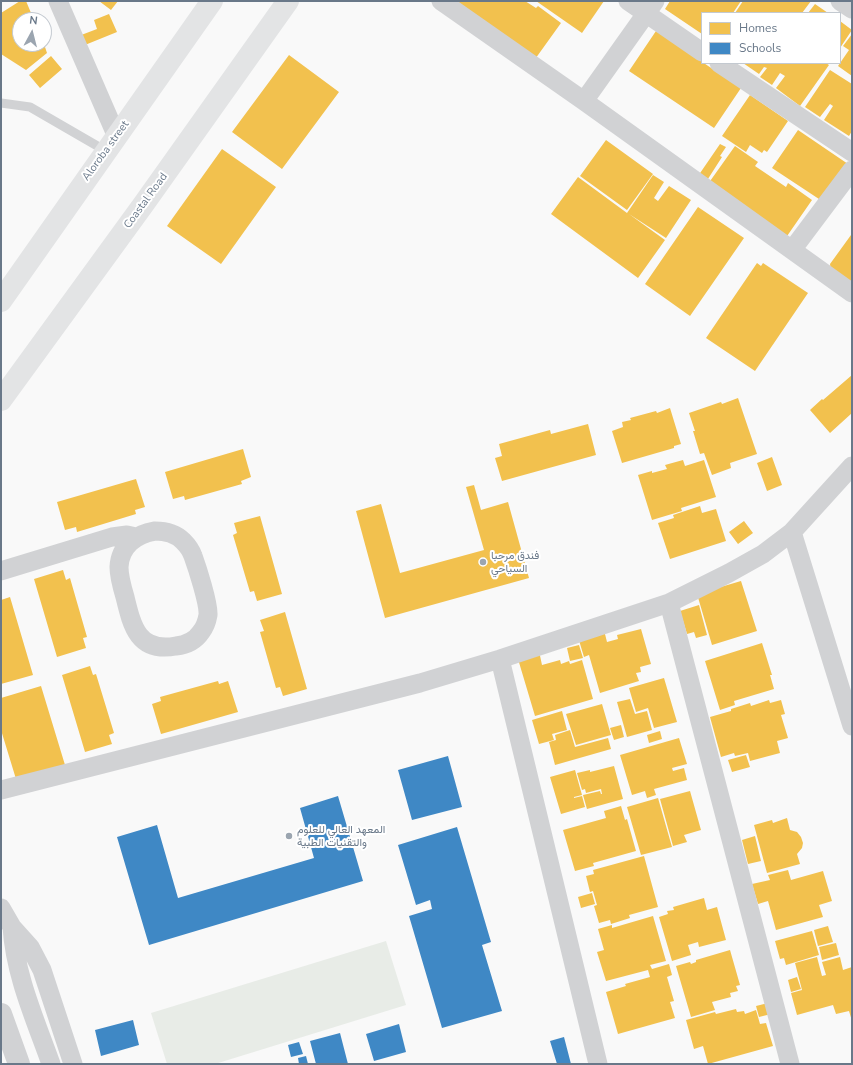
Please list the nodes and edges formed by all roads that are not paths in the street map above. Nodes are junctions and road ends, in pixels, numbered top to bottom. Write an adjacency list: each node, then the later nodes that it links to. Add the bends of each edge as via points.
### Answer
1 (58, 1): 13 (street)
2 (212, 1): 13 (highway, Aloroba street)
3 (288, 1): 19 (highway, Coastal Road)
4 (441, 1): 11 (street)
5 (628, 1): 7 (street)
6 (840, 1): 8 (street)
7 (651, 8): 9 (street); 11 (street)
8 (852, 9)
9 (701, 51)
10 (720, 64): 14 (street)
11 (584, 101): 16 (street)
12 (1, 103): 13 (lane, via 30,107)
13 (111, 144): 17 (highway, Aloroba street)
14 (852, 152)
15 (852, 170): 16 (street)
16 (792, 250): 18 (street)
17 (3, 292)
18 (852, 293)
19 (1, 400)
20 (852, 466): 21 (street)
21 (792, 532): 24 (street, via 763,554); 26 (street)
22 (136, 537): 22 (street, via 124,549 119,566 133,627 143,639 160,647 191,642 206,624 208,614 193,555 182,539 164,531 145,533); 23 (street, via 112,537)
23 (1, 571)
24 (669, 603): 25 (street); 35 (street)
25 (500, 659): 27 (street, via 413,685); 34 (street)
26 (852, 726)
27 (1, 790)
28 (1, 908): 29 (street)
29 (12, 927): 32 (street, via 20,977); 33 (street, via 30,947 42,970)
30 (1, 1014): 31 (street)
31 (12, 1060)
32 (51, 1064)
33 (73, 1064)
34 (598, 1064)
35 (790, 1064)

